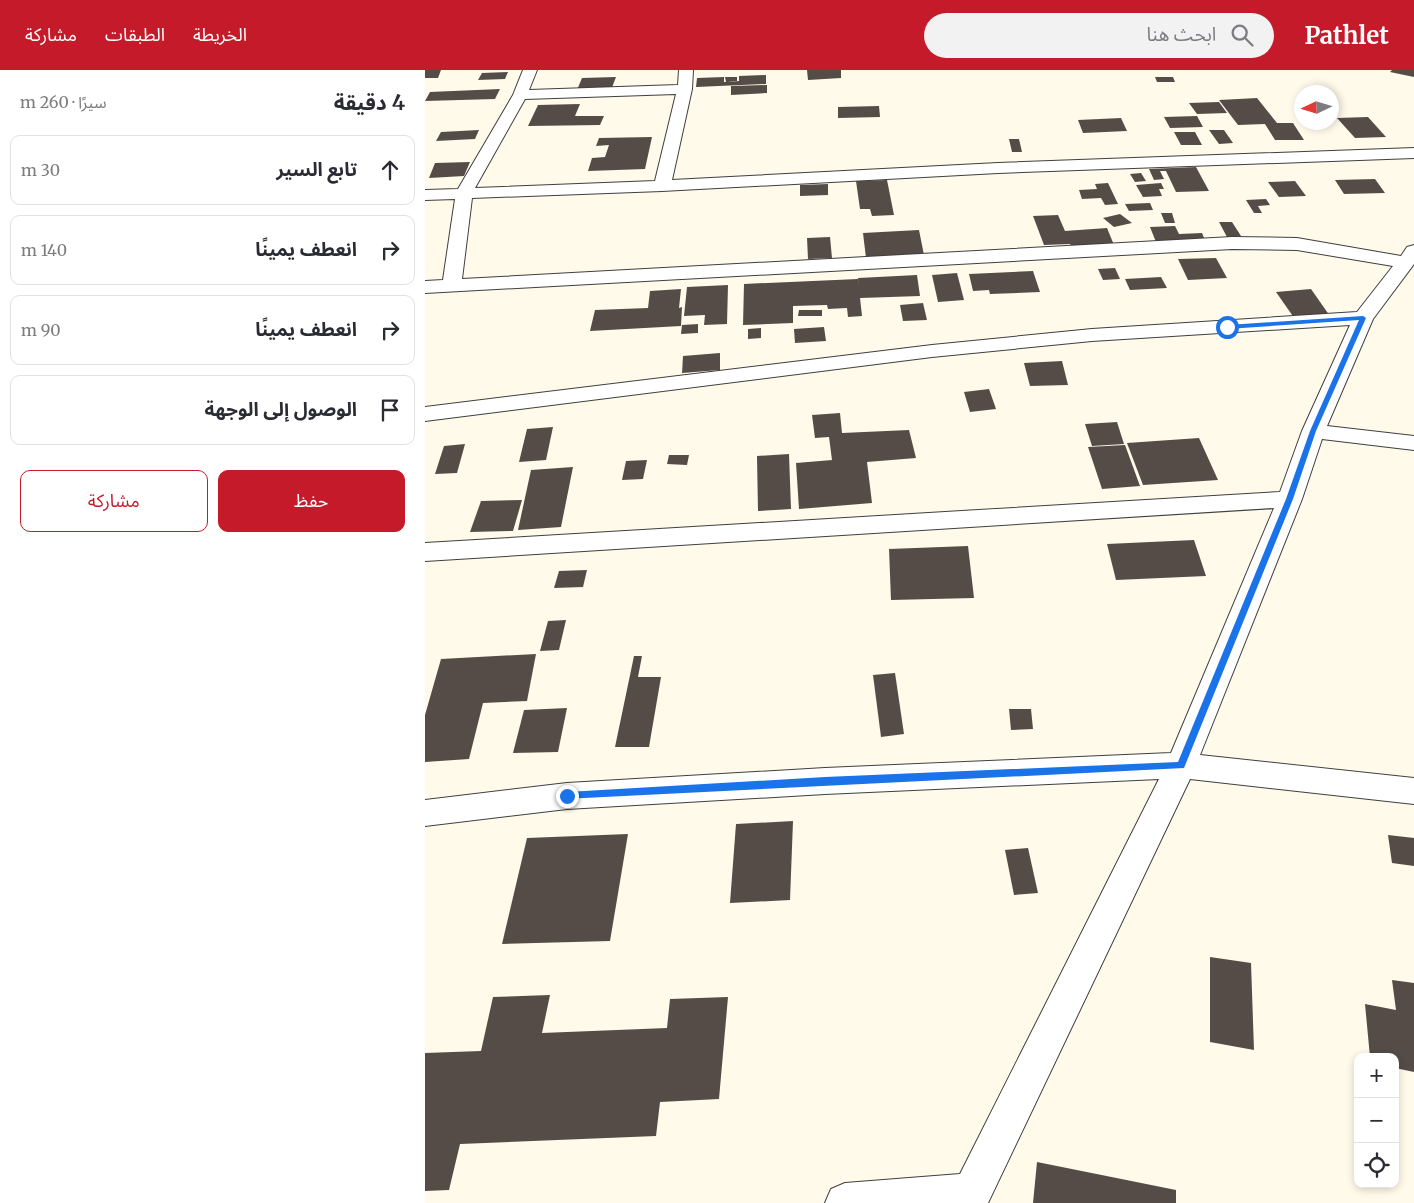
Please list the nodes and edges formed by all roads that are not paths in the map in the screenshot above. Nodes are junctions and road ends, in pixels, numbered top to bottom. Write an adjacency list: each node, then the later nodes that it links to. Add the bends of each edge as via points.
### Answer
1 (530, 70): 4 (street)
2 (686, 70): 3 (street)
3 (685, 89): 4 (street); 6 (street)
4 (520, 95): 7 (street)
5 (1414, 153): 6 (street, via 998,168)
6 (662, 186): 7 (street)
7 (464, 193): 8 (street); 10 (street)
8 (425, 195)
9 (1410, 256): 10 (street, via 1265,242); 12 (street)
10 (452, 286): 11 (street)
11 (425, 287)
12 (1363, 318): 13 (street, via 1102,335 932,351); 14 (street)
13 (425, 414)
14 (1313, 431): 15 (street); 16 (street)
15 (1414, 443)
16 (1290, 499): 17 (street); 18 (street)
17 (425, 552)
18 (1181, 766): 19 (street); 20 (street, via 825,781 577,796); 21 (street)
19 (1414, 791)
20 (425, 813)
21 (969, 1198): 22 (street)
22 (845, 1203)

